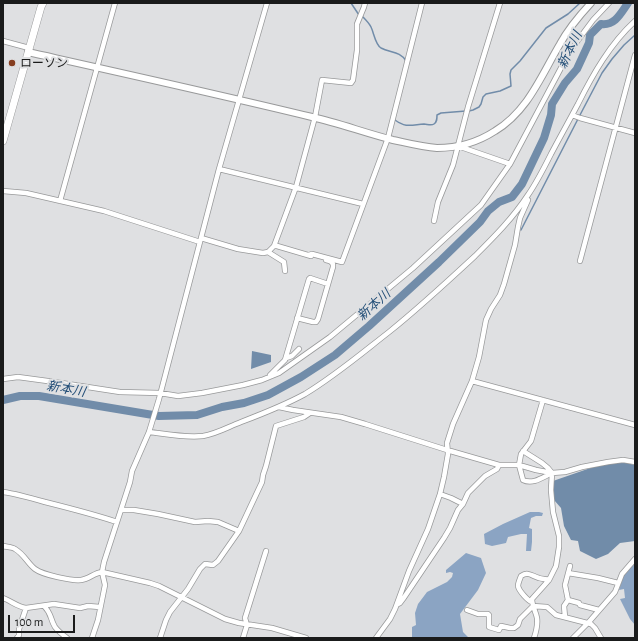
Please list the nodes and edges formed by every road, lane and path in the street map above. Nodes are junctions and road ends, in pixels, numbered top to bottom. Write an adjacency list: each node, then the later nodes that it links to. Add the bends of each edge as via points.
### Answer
1 (43, 3): 11 (main road)
2 (114, 3): 13 (street)
3 (267, 3): 14 (street)
4 (365, 3): 16 (street, via 357,24 353,80 351,83 322,80)
5 (422, 3): 19 (street)
6 (500, 3): 21 (street)
7 (591, 3): 21 (street, via 560,42 533,94 517,115 497,131)
8 (609, 3): 22 (street, via 570,51)
9 (635, 21): 15 (street, via 602,61)
10 (3, 41): 11 (street)
11 (28, 50): 13 (street); 20 (main road)
12 (635, 55): 17 (street)
13 (96, 67): 14 (street); 27 (street)
14 (238, 99): 16 (street); 23 (street)
15 (572, 115): 17 (street); 26 (street)
16 (315, 117): 19 (street); 24 (street)
17 (615, 128): 18 (street); 34 (street)
18 (635, 133)
19 (388, 138): 21 (street, via 422,147); 28 (street)
20 (3, 141)
21 (458, 146): 22 (street); 29 (street)
22 (510, 164): 40 (street, via 481,205 413,268 330,337 280,373)
23 (219, 169): 24 (street); 30 (street)
24 (296, 187): 28 (street); 31 (street)
25 (3, 191): 27 (street, via 26,193)
26 (528, 197): 42 (street, via 520,218 504,284 486,320); 45 (street, via 488,243 411,314 324,382)
27 (60, 201): 30 (street, via 104,211)
28 (363, 204): 33 (street, via 342,262)
29 (434, 221)
30 (200, 240): 32 (street, via 238,250); 43 (street)
31 (274, 246): 32 (street); 33 (street)
32 (268, 252): 35 (street, via 284,262)
33 (309, 255): 36 (street, via 333,264)
34 (580, 261)
35 (285, 271)
36 (328, 284): 37 (street, via 316,322); 37 (street, via 309,279)
37 (297, 318): 39 (street)
38 (299, 349): 39 (street)
39 (286, 358): 40 (street)
40 (269, 377): 43 (street, via 202,393 178,396)
41 (3, 379): 43 (street, via 18,377 120,392)
42 (472, 381): 44 (street); 49 (street, via 453,424)
43 (160, 393): 48 (street)
44 (543, 400): 47 (street); 50 (street, via 531,441)
45 (279, 406): 46 (street); 48 (street, via 203,436)
46 (310, 413): 49 (street, via 365,424); 60 (street, via 276,426 262,482)
47 (635, 425)
48 (150, 430): 58 (street, via 132,471)
49 (447, 450): 52 (street); 56 (street)
50 (523, 451): 53 (street); 54 (street)
51 (635, 462): 54 (street, via 615,461)
52 (499, 465): 53 (street); 57 (street, via 468,493)
53 (519, 465): 54 (street); 54 (street, via 523,480 526,482)
54 (552, 473): 67 (street, via 553,512 559,547 556,566)
55 (3, 492): 59 (street)
56 (440, 494): 57 (street); 72 (street)
57 (462, 504): 72 (street, via 436,550)
58 (121, 510): 59 (street); 60 (street, via 134,510 195,522 218,522)
59 (116, 522): 65 (street)
60 (239, 531): 70 (street, via 218,561 213,565 205,564 200,569)
61 (3, 546): 65 (street, via 15,549 35,569 43,573 83,580)
62 (266, 551): 81 (street, via 245,618)
63 (635, 559): 68 (street)
64 (570, 566): 66 (street)
65 (102, 572): 70 (street, via 160,586); 75 (street, via 105,585)
66 (568, 574): 68 (street); 71 (street, via 565,585)
67 (549, 580): 73 (street, via 532,600); 73 (street, via 530,573 521,576 519,589)
68 (618, 583): 78 (street, via 615,592)
69 (3, 598): 76 (street)
70 (181, 598): 81 (street, via 225,619); 85 (street, via 170,612)
71 (568, 600): 78 (street); 79 (street, via 564,606)
72 (397, 604): 88 (street)
73 (532, 604): 77 (street, via 518,625 514,628 501,626 499,630 489,627 488,614); 79 (street, via 547,607 556,615); 89 (street, via 537,619)
74 (44, 606): 75 (street, via 54,604 80,608); 76 (street); 83 (street, via 55,627)
75 (100, 607): 84 (street)
76 (26, 608): 82 (street)
77 (467, 610)
78 (599, 610): 80 (street)
79 (564, 617): 80 (street)
80 (588, 623): 90 (street); 91 (street, via 595,628)
81 (247, 625): 86 (street); 87 (street, via 272,628)
82 (17, 638)
83 (67, 638)
84 (92, 638)
85 (160, 638)
86 (243, 638)
87 (306, 638)
88 (376, 638)
89 (534, 638)
90 (573, 638)
91 (601, 638)

